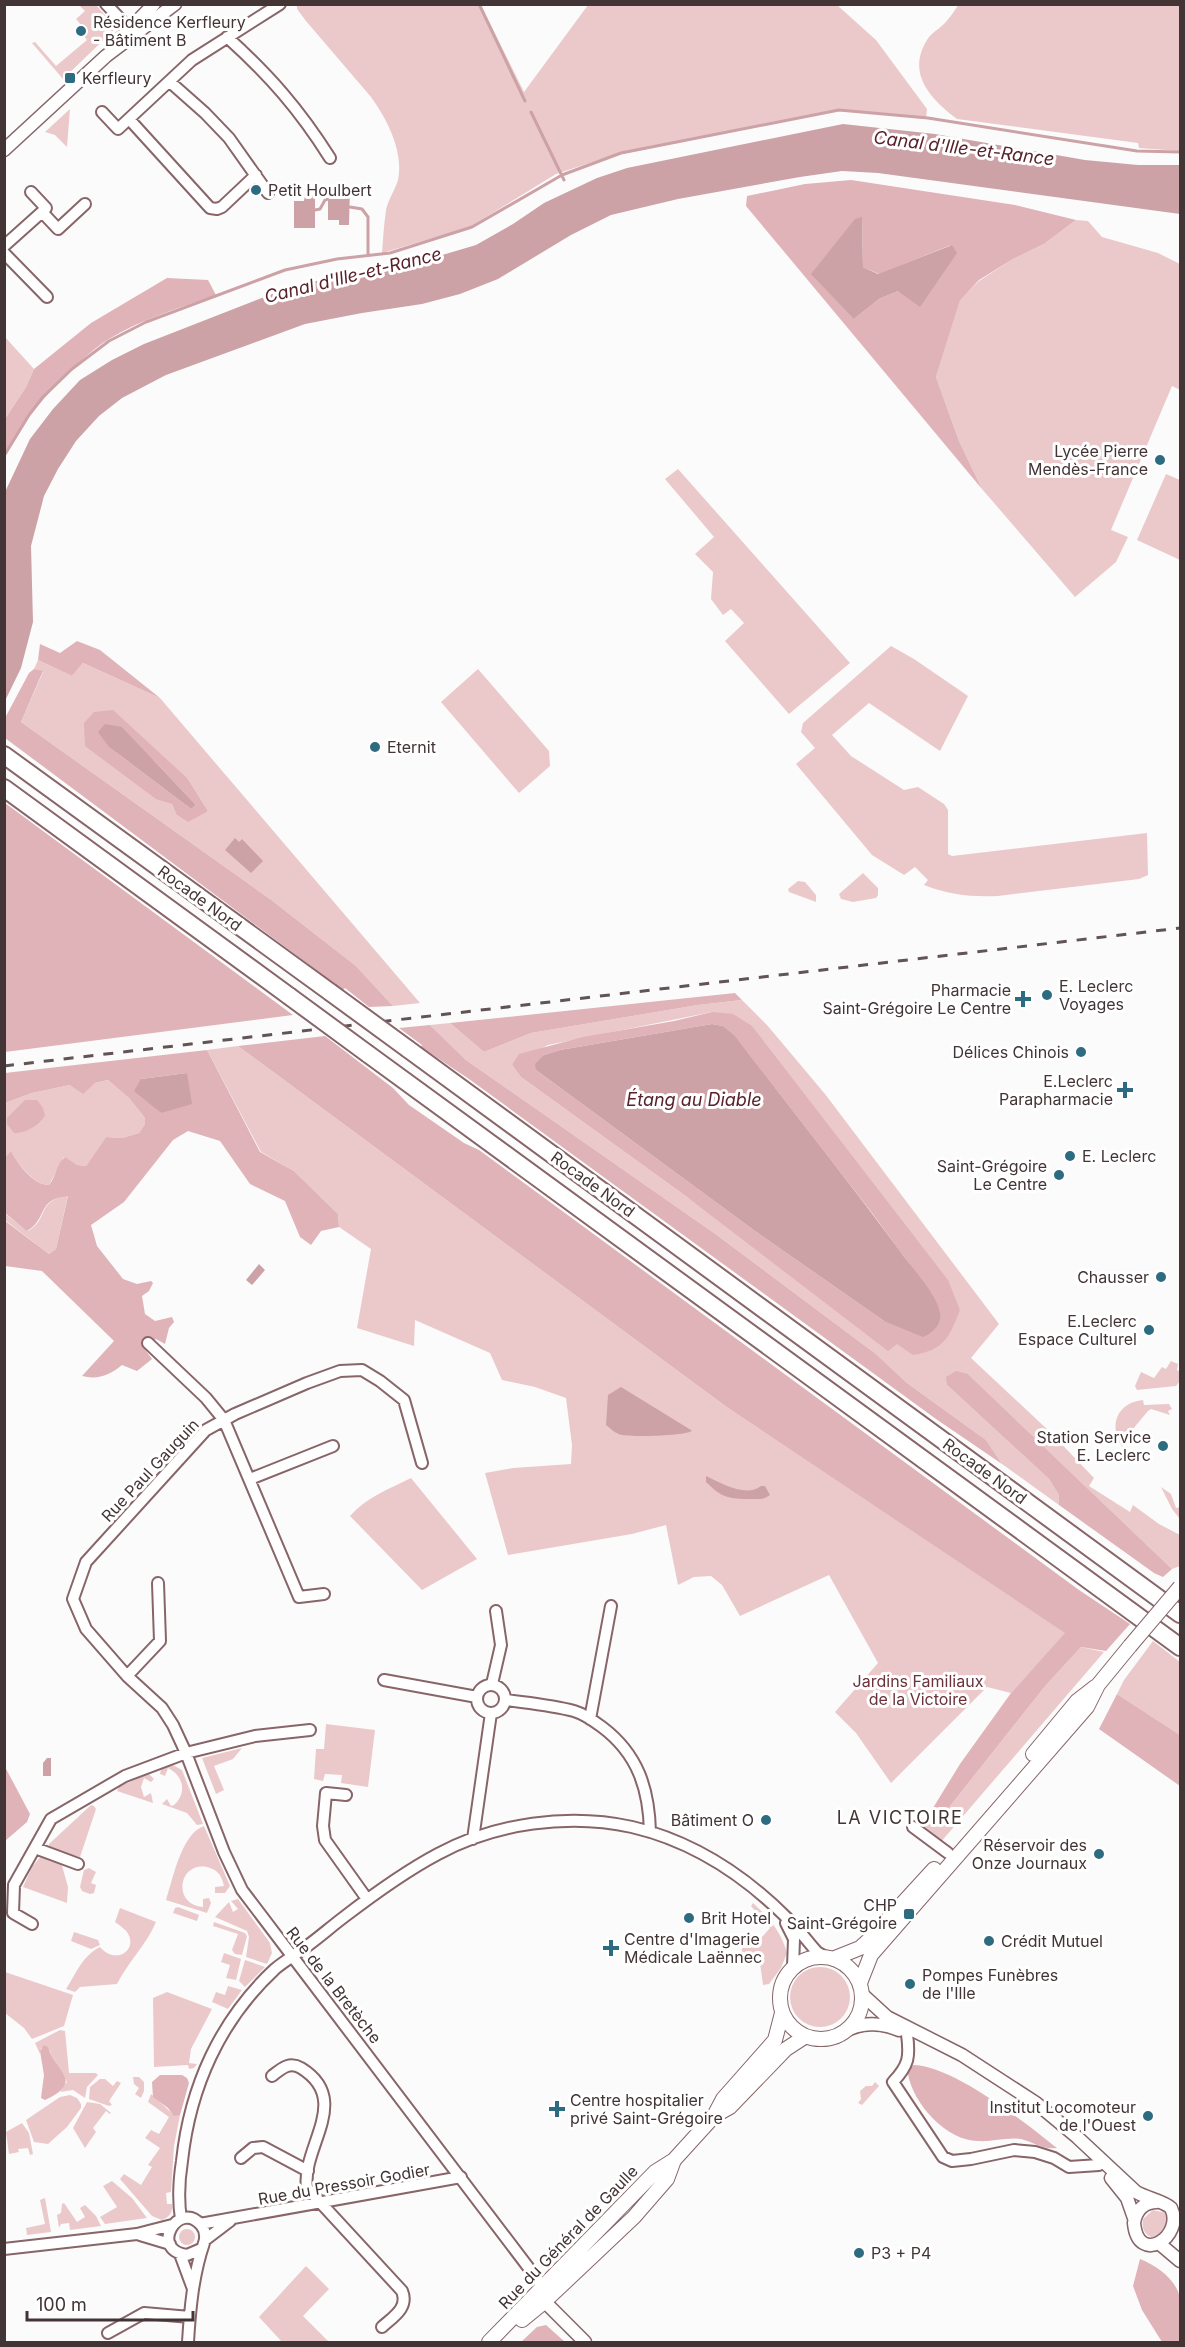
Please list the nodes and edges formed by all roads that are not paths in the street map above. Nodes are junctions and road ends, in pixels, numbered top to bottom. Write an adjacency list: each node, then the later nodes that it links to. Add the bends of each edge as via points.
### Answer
1 (106, 4): 5 (street)
2 (154, 4): 5 (street)
3 (176, 4): 7 (street)
4 (280, 4): 6 (street)
5 (129, 28): 7 (street)
6 (228, 37): 8 (street, via 192,60); 12 (street, via 276,83)
7 (106, 56): 11 (street)
8 (170, 82): 10 (street); 13 (street, via 220,128)
9 (102, 112): 10 (street, via 118,129)
10 (129, 119): 13 (street, via 210,208 222,207)
11 (4, 150)
12 (330, 158)
13 (256, 175): 15 (street)
14 (31, 192): 17 (street, via 46,208)
15 (268, 193)
16 (86, 204): 17 (street, via 58,229)
17 (42, 212): 18 (street)
18 (4, 246)
19 (4, 253): 20 (street)
20 (47, 297)
21 (7, 757): 33 (highway, Rocade Nord, bridge)
22 (4, 788): 34 (highway, Rocade Nord, bridge)
23 (148, 1343): 24 (street)
24 (224, 1420): 26 (street, Rue Paul Gauguin, via 340,1371 362,1370 404,1401); 27 (street); 35 (street, Rue Paul Gauguin, via 206,1430 180,1456 86,1562 73,1599 86,1629)
25 (333, 1446): 27 (street)
26 (422, 1463)
27 (250, 1479): 30 (street, via 299,1597)
28 (158, 1583): 35 (street, via 160,1641)
29 (1180, 1587): 38 (main road, bridge)
30 (324, 1594)
31 (610, 1606): 42 (street)
32 (496, 1611): 37 (street, via 501,1645)
33 (1180, 1614)
34 (1180, 1647)
35 (127, 1676): 44 (street, Rue de la Bretèche, via 162,1708)
36 (384, 1680): 39 (street)
37 (492, 1684): 39 (street, via 480,1690); 40 (street, via 504,1692)
38 (1098, 1685): 50 (main road, via 1077,1701); 58 (main road, via 1087,1707 871,1955)
39 (477, 1697): 41 (street, via 478,1705)
40 (506, 1700): 41 (street, via 503,1707); 42 (street, via 576,1711)
41 (491, 1713): 48 (street)
42 (590, 1719): 47 (street, via 615,1737 636,1763 649,1802)
43 (310, 1730): 44 (street, via 255,1736)
44 (186, 1753): 49 (street, via 125,1776 51,1819); 55 (street, Rue de la Bretèche, via 242,1890)
45 (346, 1795): 52 (street, via 326,1793 323,1831 331,1849)
46 (913, 1827): 50 (street)
47 (651, 1832): 48 (street, via 614,1824 569,1821 503,1830); 53 (street, via 717,1861)
48 (473, 1839): 52 (street, via 419,1864)
49 (35, 1848): 51 (street); 54 (street, via 14,1885 13,1912)
50 (944, 1851): 56 (main road, via 870,1939 860,1948)
51 (78, 1864)
52 (368, 1899): 55 (street)
53 (772, 1903): 56 (street, via 817,1952); 57 (street, via 794,1940)
54 (32, 1924)
55 (292, 1956): 68 (street, Rue de la Bretèche); 73 (street, via 275,1968 244,2002 202,2073 183,2145)
56 (829, 1957): 57 (main road, via 807,1959); 58 (main road, via 850,1968)
57 (793, 1967): 59 (main road, via 780,1991)
58 (861, 1989): 60 (main road, via 861,2010); 69 (street, via 888,2017 1015,2088 1077,2137 1132,2188)
59 (782, 2013): 62 (main road, via 792,2027); 64 (main road, Rue du Général de Gaulle, via 775,2040 723,2099)
60 (849, 2029): 61 (street, via 884,2025); 62 (main road, via 829,2038)
61 (907, 2034): 66 (street, via 996,2083); 66 (street, via 907,2065 893,2082 943,2157 952,2161 1014,2150 1035,2151 1068,2167)
62 (806, 2036): 64 (main road, Rue du Général de Gaulle, via 786,2049 730,2107)
63 (272, 2076): 67 (street, via 285,2066 297,2066 321,2089 323,2116)
64 (714, 2116): 84 (main road, Rue du Général de Gaulle, via 674,2160 667,2179 634,2217)
65 (241, 2158): 67 (street, via 253,2148 263,2147)
66 (1099, 2165): 71 (street, via 1127,2198)
67 (308, 2171): 70 (street, via 307,2188)
68 (461, 2177): 70 (street, Rue du Pressoir Godier); 84 (street, Rue de la Bretèche)
69 (1157, 2202): 71 (street, via 1141,2208); 76 (street, via 1168,2205 1175,2213)
70 (320, 2204): 72 (street, Rue du Pressoir Godier); 86 (street, via 402,2291 402,2308)
71 (1134, 2218): 79 (street, via 1139,2238)
72 (233, 2220): 74 (street, Rue du Pressoir Godier); 78 (street, Rue du Pressoir Godier)
73 (177, 2222): 74 (street, via 191,2219); 75 (street); 77 (street, via 168,2236)
74 (200, 2224): 78 (street)
75 (137, 2234): 77 (street); 80 (street)
76 (1179, 2235): 79 (street)
77 (170, 2244): 81 (street)
78 (203, 2244): 81 (street, via 191,2255); 83 (street)
79 (1161, 2245): 82 (street)
80 (4, 2250)
81 (180, 2254): 83 (street)
82 (1180, 2261)
83 (193, 2289): 85 (street)
84 (544, 2294): 89 (main road, Rue du Général de Gaulle); 90 (main road, Rue du Général de Gaulle); 91 (street)
85 (190, 2317): 87 (street, via 144,2313); 88 (street)
86 (382, 2327)
87 (108, 2333)
88 (188, 2343)
89 (489, 2343)
90 (500, 2343)
91 (585, 2343)

